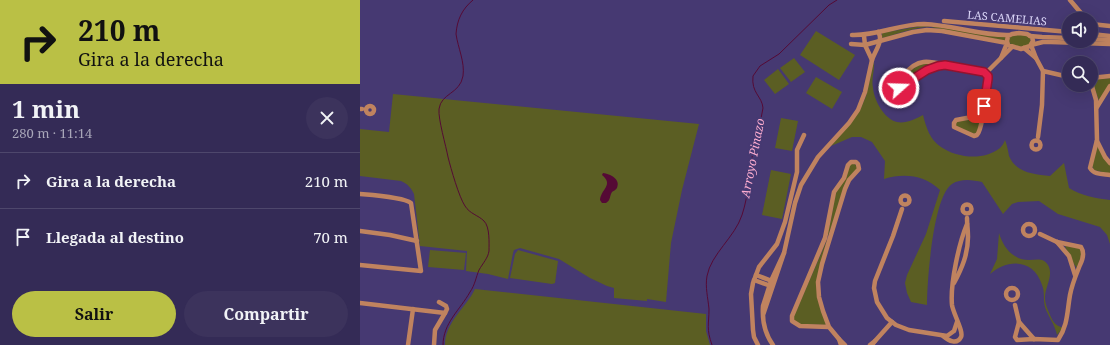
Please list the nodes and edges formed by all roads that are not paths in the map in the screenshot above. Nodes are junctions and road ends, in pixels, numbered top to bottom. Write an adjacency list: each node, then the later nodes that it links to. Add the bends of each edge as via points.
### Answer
1 (1070, 0): 2 (street)
2 (1080, 12)
3 (944, 21): 6 (street, LAS CAMELIAS)
4 (1098, 25): 5 (street)
5 (1110, 26)
6 (1062, 31)
7 (878, 32): 8 (street, via 922,24); 11 (street); 17 (street)
8 (1009, 35): 12 (street, via 1018,33); 18 (street)
9 (1098, 35): 13 (street)
10 (852, 36): 11 (street)
11 (864, 36): 21 (street)
12 (1030, 36): 14 (street); 22 (street)
13 (1110, 36)
14 (1062, 38)
15 (1098, 39): 16 (street)
16 (1110, 40)
17 (880, 41): 18 (street, via 926,30); 21 (street); 27 (street)
18 (1007, 43): 23 (street); 25 (street)
19 (851, 44): 21 (street)
20 (1110, 44): 22 (street, via 1043,42)
21 (865, 45): 27 (street)
22 (1031, 45): 24 (street); 26 (street)
23 (1012, 47): 24 (street); 25 (street)
24 (1024, 48): 26 (street)
25 (1001, 58): 30 (street)
26 (1036, 58): 29 (street)
27 (872, 60): 59 (street, via 858,110 818,157 801,185 784,253)
28 (945, 65): 28 (street, via 931,61 909,69 900,84 900,92 906,93 911,82 920,73); 30 (street)
29 (1043, 71): 31 (street); 41 (street)
30 (986, 73): 36 (street, via 988,79)
31 (1062, 75)
32 (1110, 76): 33 (street)
33 (1098, 77)
34 (1110, 86): 37 (street)
35 (1094, 92): 37 (street)
36 (984, 106): 36 (street, via 972,117 956,120 954,127 977,136 981,129)
37 (1097, 107): 42 (street)
38 (361, 109): 39 (street)
39 (367, 109)
40 (804, 135): 58 (street, via 797,150 797,172 785,222 775,247 759,267)
41 (1037, 140)
42 (1097, 140): 43 (street); 44 (street, via 1090,170)
43 (1110, 163)
44 (1110, 175)
45 (360, 194): 54 (street, via 410,202)
46 (903, 206): 68 (street, via 874,284 880,306)
47 (967, 214): 48 (street)
48 (967, 224): 60 (street, via 956,261); 60 (street, via 966,254)
49 (1035, 229): 51 (street); 52 (street); 52 (street, via 1028,224 1022,229 1025,235)
50 (360, 231): 54 (street)
51 (1040, 234): 52 (street); 55 (street)
52 (1033, 235)
53 (828, 239): 53 (street, via 845,189 859,169 856,162 848,165 844,178 835,190); 71 (street, via 818,282 821,304); 71 (street, via 792,319 800,326)
54 (417, 241): 56 (street, via 421,271)
55 (1057, 242): 57 (street, via 1069,256); 57 (street, via 1079,246 1082,249 1083,256)
56 (360, 265)
57 (1075, 275): 75 (street, via 1065,329)
58 (755, 277): 59 (street); 79 (street, via 752,294 753,330)
59 (772, 283): 80 (street, via 763,306 763,315 766,333)
60 (954, 284): 69 (street, via 952,306)
61 (1017, 298): 62 (street); 62 (street, via 1018,291 1010,288 1006,296); 65 (street)
62 (1010, 300): 65 (street)
63 (439, 302): 67 (street, via 446,306)
64 (360, 303): 66 (street)
65 (1015, 306): 70 (street)
66 (413, 309): 67 (street); 77 (street)
67 (445, 313): 78 (street, via 435,330)
68 (892, 322): 72 (street, via 909,330); 76 (street)
69 (957, 322): 72 (street, via 954,332); 72 (street, via 962,334 958,340 952,342)
70 (1019, 322): 74 (street); 74 (street, via 1016,340)
71 (829, 327): 73 (street)
72 (943, 336)
73 (839, 339): 81 (street); 82 (street)
74 (1034, 339): 75 (street)
75 (1058, 340): 83 (street)
76 (872, 344)
77 (408, 345)
78 (434, 345)
79 (758, 345)
80 (773, 345)
81 (841, 345)
82 (845, 345)
83 (1061, 345)

